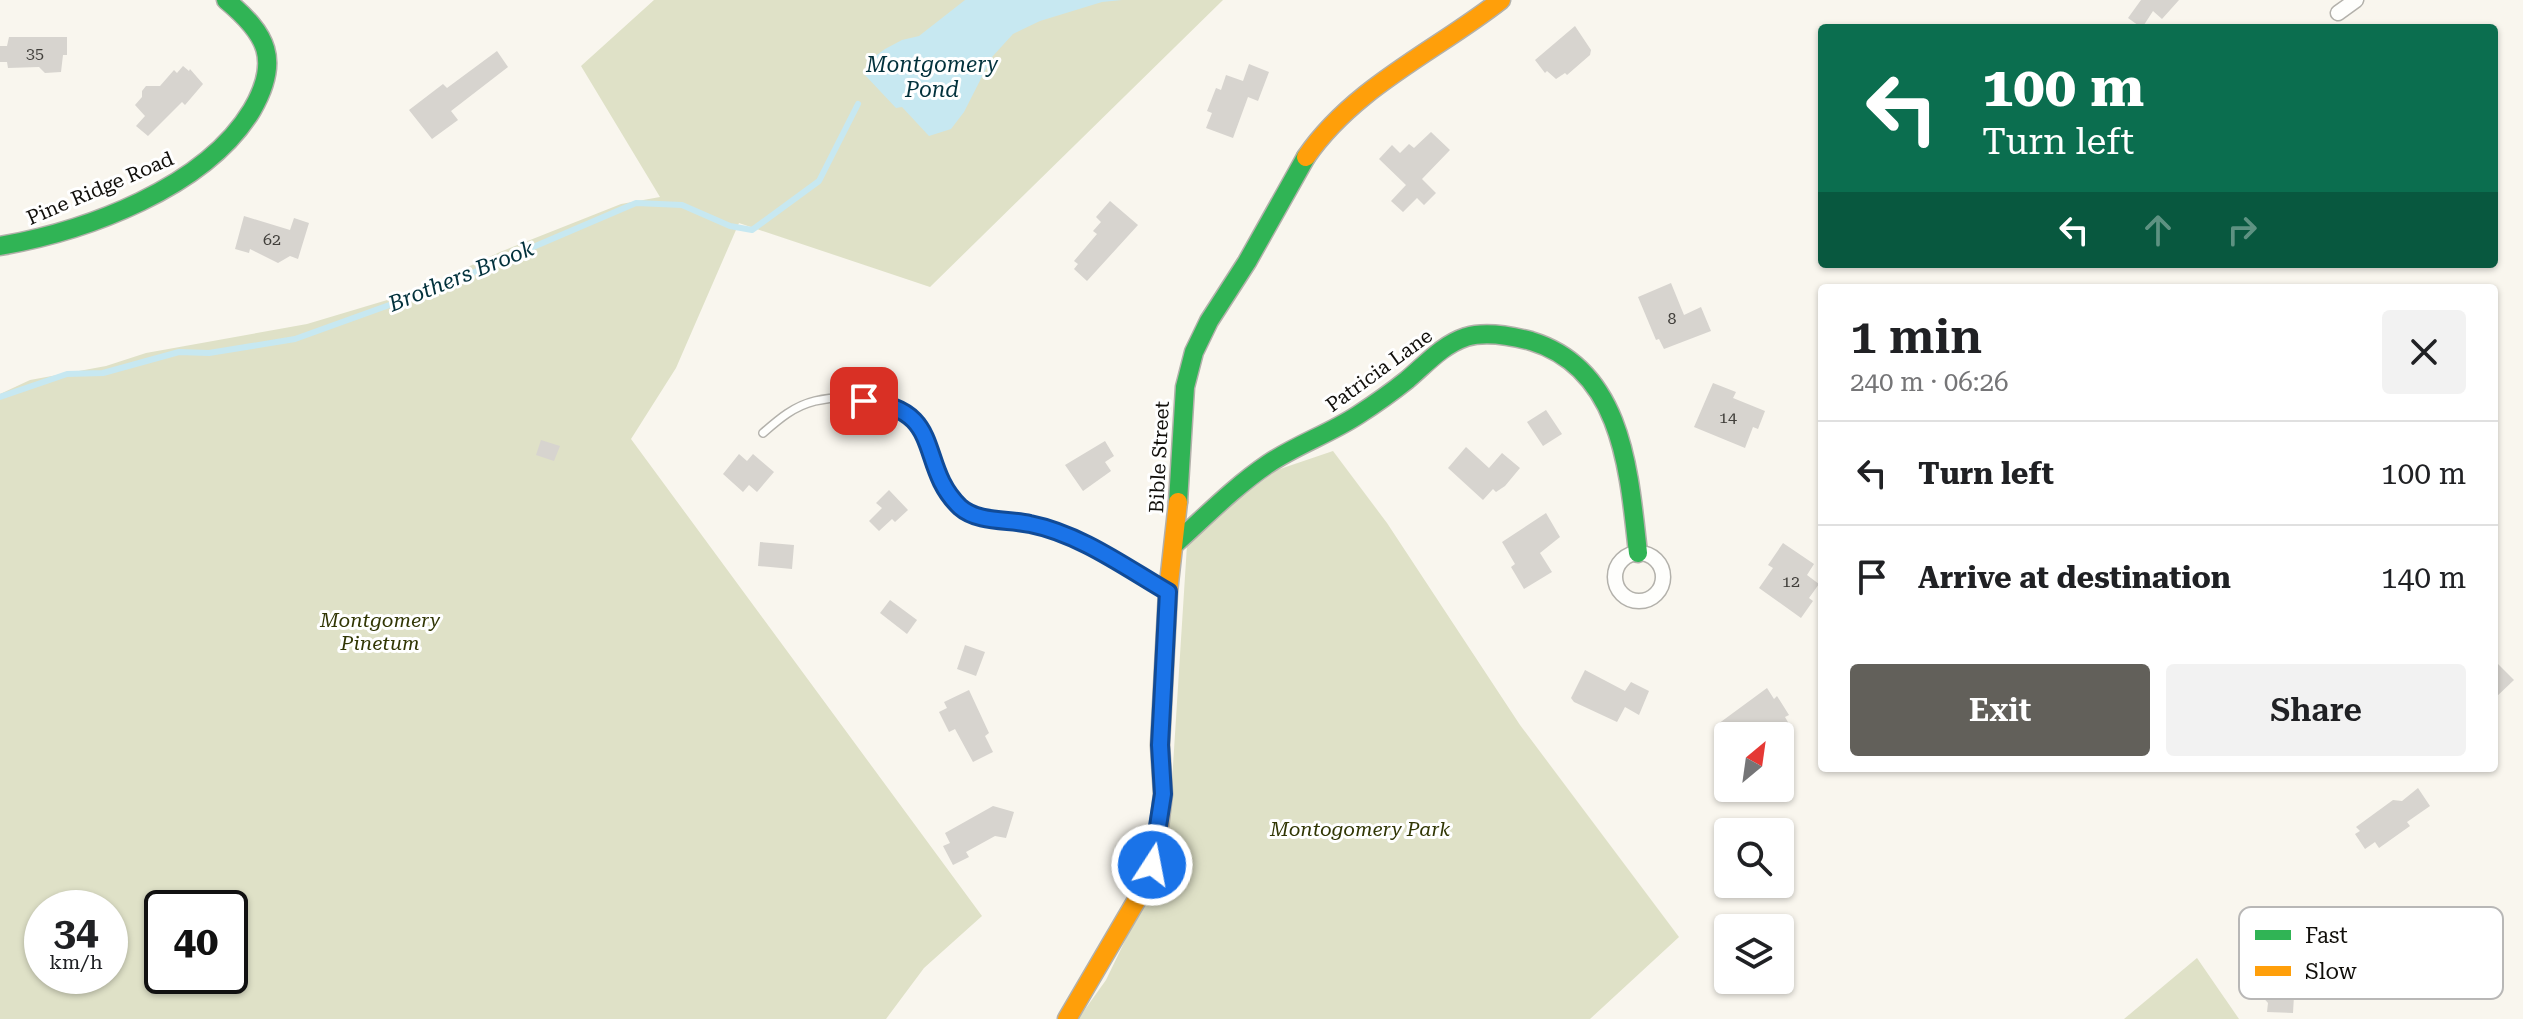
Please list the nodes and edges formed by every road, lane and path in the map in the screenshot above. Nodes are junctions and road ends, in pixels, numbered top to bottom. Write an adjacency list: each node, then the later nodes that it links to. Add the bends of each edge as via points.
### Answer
1 (226, 0): 5 (street, Pine Ridge Road, via 248,21 269,54 263,89 226,145 201,167 121,207 27,243)
2 (1501, 0): 7 (street, Bible Street, via 1355,104 1302,163 1192,354 1185,387)
3 (2356, 0): 4 (street)
4 (2338, 13)
5 (0, 246)
6 (763, 433): 9 (lane, via 788,412 815,401 883,403 902,410 920,426 947,492 962,509 1064,534)
7 (1176, 543): 8 (street, Patricia Lane, via 1259,470 1341,427 1400,387 1441,350 1467,336 1501,335 1540,341 1572,361 1602,394 1624,450); 9 (street, Bible Street)
8 (1638, 553)
9 (1168, 592): 10 (street, Bible Street, via 1157,844 1135,904)
10 (1067, 1019)

